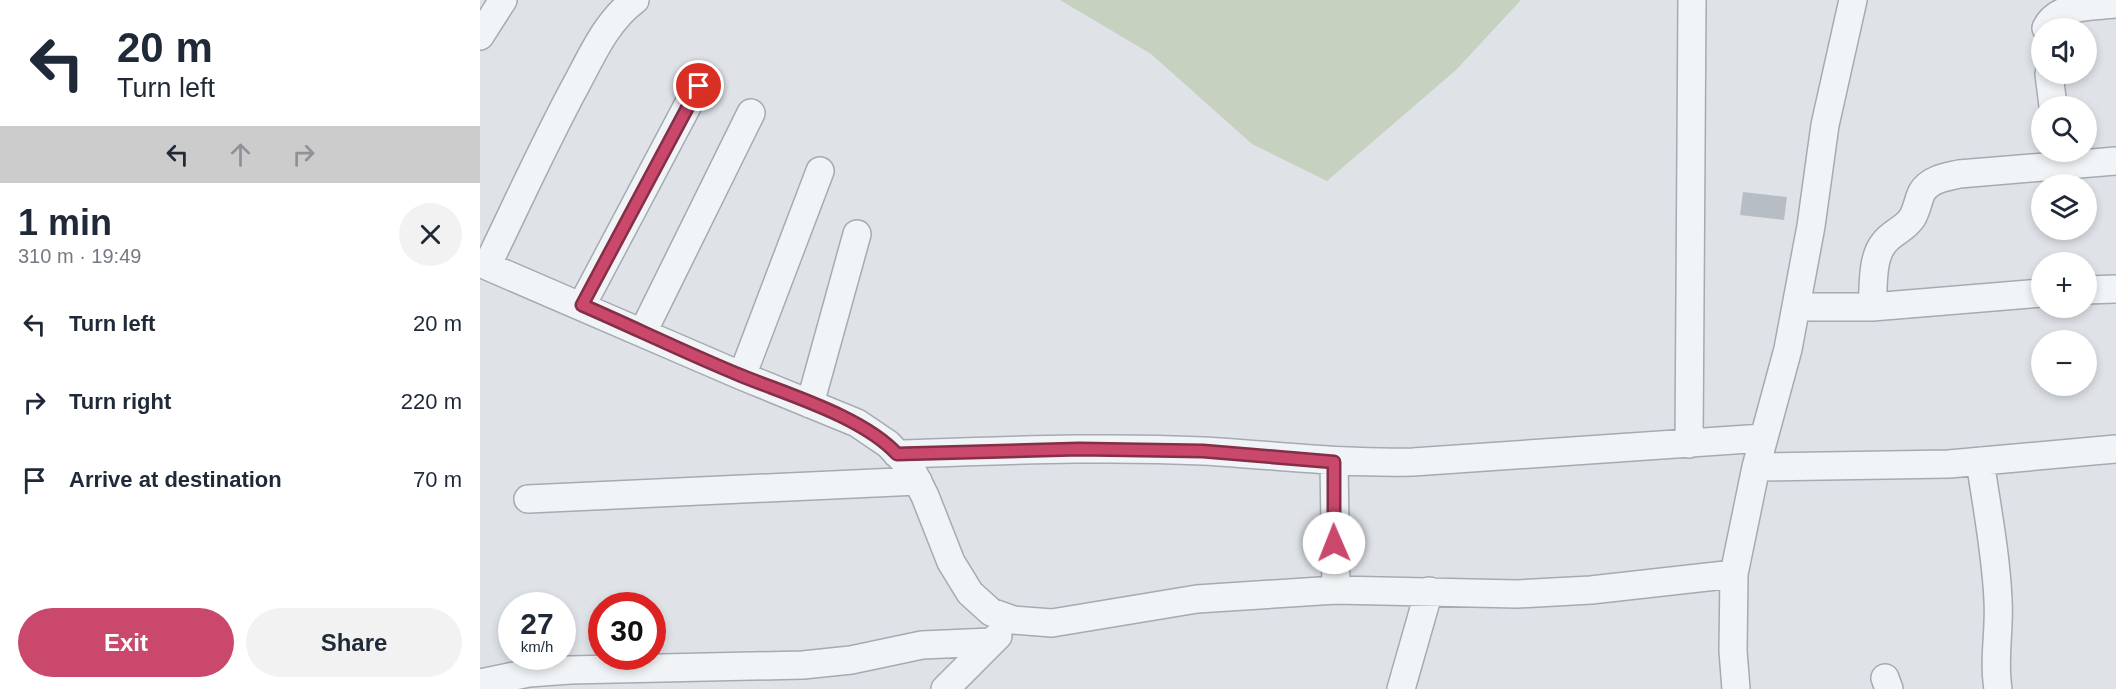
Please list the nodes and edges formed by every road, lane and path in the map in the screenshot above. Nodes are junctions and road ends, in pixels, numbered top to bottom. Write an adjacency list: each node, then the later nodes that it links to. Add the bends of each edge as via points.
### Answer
1 (503, 0): 7 (street)
2 (635, 0): 15 (street, via 613,20 594,53)
3 (1692, 0): 26 (street)
4 (1853, 0): 21 (street, via 1825,126)
5 (2116, 4): 6 (street, via 2072,9)
6 (2054, 18)
7 (480, 36)
8 (699, 86): 19 (street)
9 (751, 113): 22 (street)
10 (2097, 160): 11 (street)
11 (2116, 161)
12 (2039, 162): 20 (street, via 1959,174 1931,183 1923,191 1911,219 1884,242 1879,252)
13 (820, 171): 23 (street)
14 (857, 234): 24 (street)
15 (484, 264): 19 (street)
16 (2116, 289): 17 (street)
17 (2097, 290)
18 (2031, 294): 20 (street)
19 (582, 305): 22 (street)
20 (1872, 307): 21 (street)
21 (1796, 308): 25 (street)
22 (643, 332): 23 (street)
23 (742, 376): 24 (street)
24 (810, 404): 28 (street, via 857,423)
25 (1763, 438): 26 (street); 31 (street)
26 (1689, 444): 29 (street, via 1413,462)
27 (2116, 449): 30 (street)
28 (897, 454): 29 (street, via 1079,449 1203,451); 32 (street)
29 (1334, 462): 35 (street)
30 (1980, 462): 31 (street); 43 (street, via 1995,555)
31 (1756, 467): 34 (street)
32 (918, 481): 33 (street); 37 (street, via 951,562 970,593 991,612)
33 (528, 499)
34 (1734, 574): 36 (street, via 1591,590 1517,594); 42 (street)
35 (1336, 590): 36 (street); 37 (street, via 1197,599 1052,623)
36 (1429, 591): 41 (street)
37 (1013, 621): 38 (street)
38 (992, 642): 39 (street, via 922,645 851,660 803,665 529,673); 40 (street)
39 (491, 684)
40 (945, 689)
41 (1401, 689)
42 (1736, 689)
43 (1998, 689)

